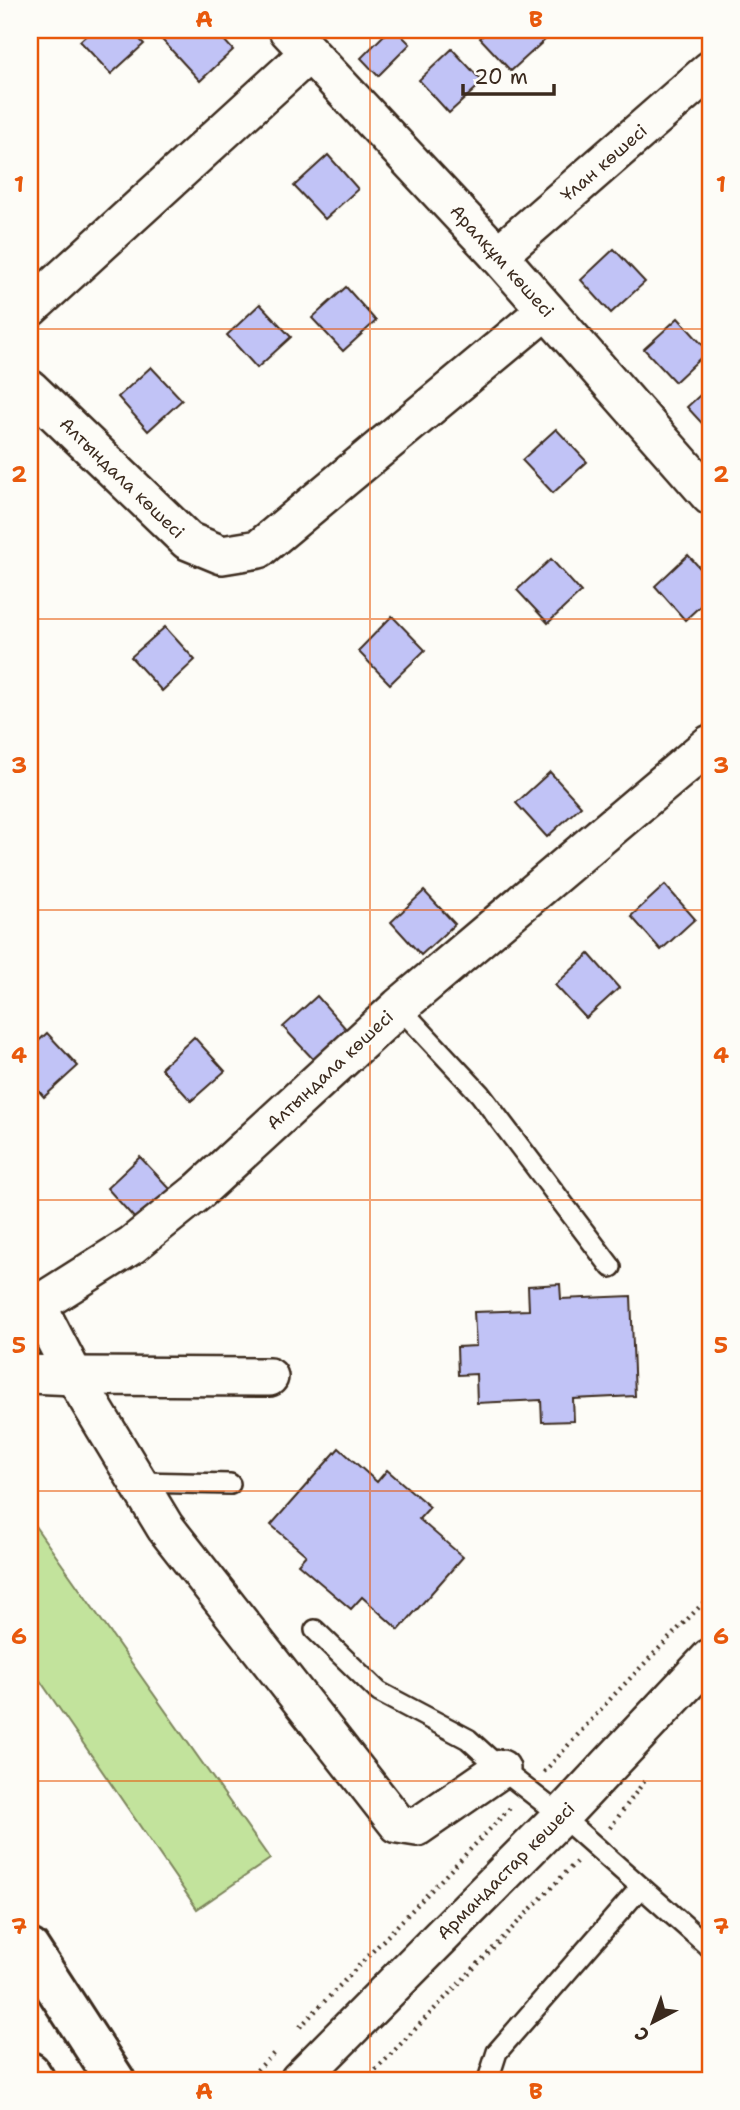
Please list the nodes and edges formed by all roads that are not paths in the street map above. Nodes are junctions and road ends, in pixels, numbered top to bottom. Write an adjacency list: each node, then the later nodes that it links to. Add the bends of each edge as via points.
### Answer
1 (299, 41): 3 (street, Аралқұм көшесі); 4 (street)
2 (710, 70): 3 (street, Ұлан көшесі)
3 (498, 255): 5 (street, Аралқұм көшесі)
4 (30, 308)
5 (546, 310): 6 (street, Алтындала көшесі, via 259,548 222,555 188,541); 7 (street, Аралқұм көшесі)
6 (30, 389)
7 (710, 496)
8 (710, 744): 9 (street, Алтындала көшесі)
9 (399, 1007): 10 (lane, via 480,1094); 11 (street, Алтындала көшесі, via 199,1191 132,1245)
10 (611, 1267)
11 (33, 1298): 13 (street, Алтындала көшесі)
12 (30, 1374): 13 (street)
13 (74, 1376): 14 (street); 15 (street, Алтындала көшесі)
14 (269, 1377)
15 (138, 1482): 16 (lane); 19 (street, Алтындала көшесі, via 165,1527 398,1824 416,1827)
16 (230, 1484)
17 (315, 1630): 19 (lane, via 379,1692 468,1739)
18 (710, 1658): 20 (street, Армандастар көшесі)
19 (514, 1780): 20 (lane)
20 (561, 1816): 21 (lane); 27 (street, Армандастар көшесі)
21 (641, 1887): 23 (lane); 28 (lane, via 497,2052)
22 (30, 1948): 26 (main road)
23 (710, 1948)
24 (30, 2072): 25 (main road)
25 (36, 2080)
26 (115, 2080)
27 (299, 2080)
28 (488, 2080)

